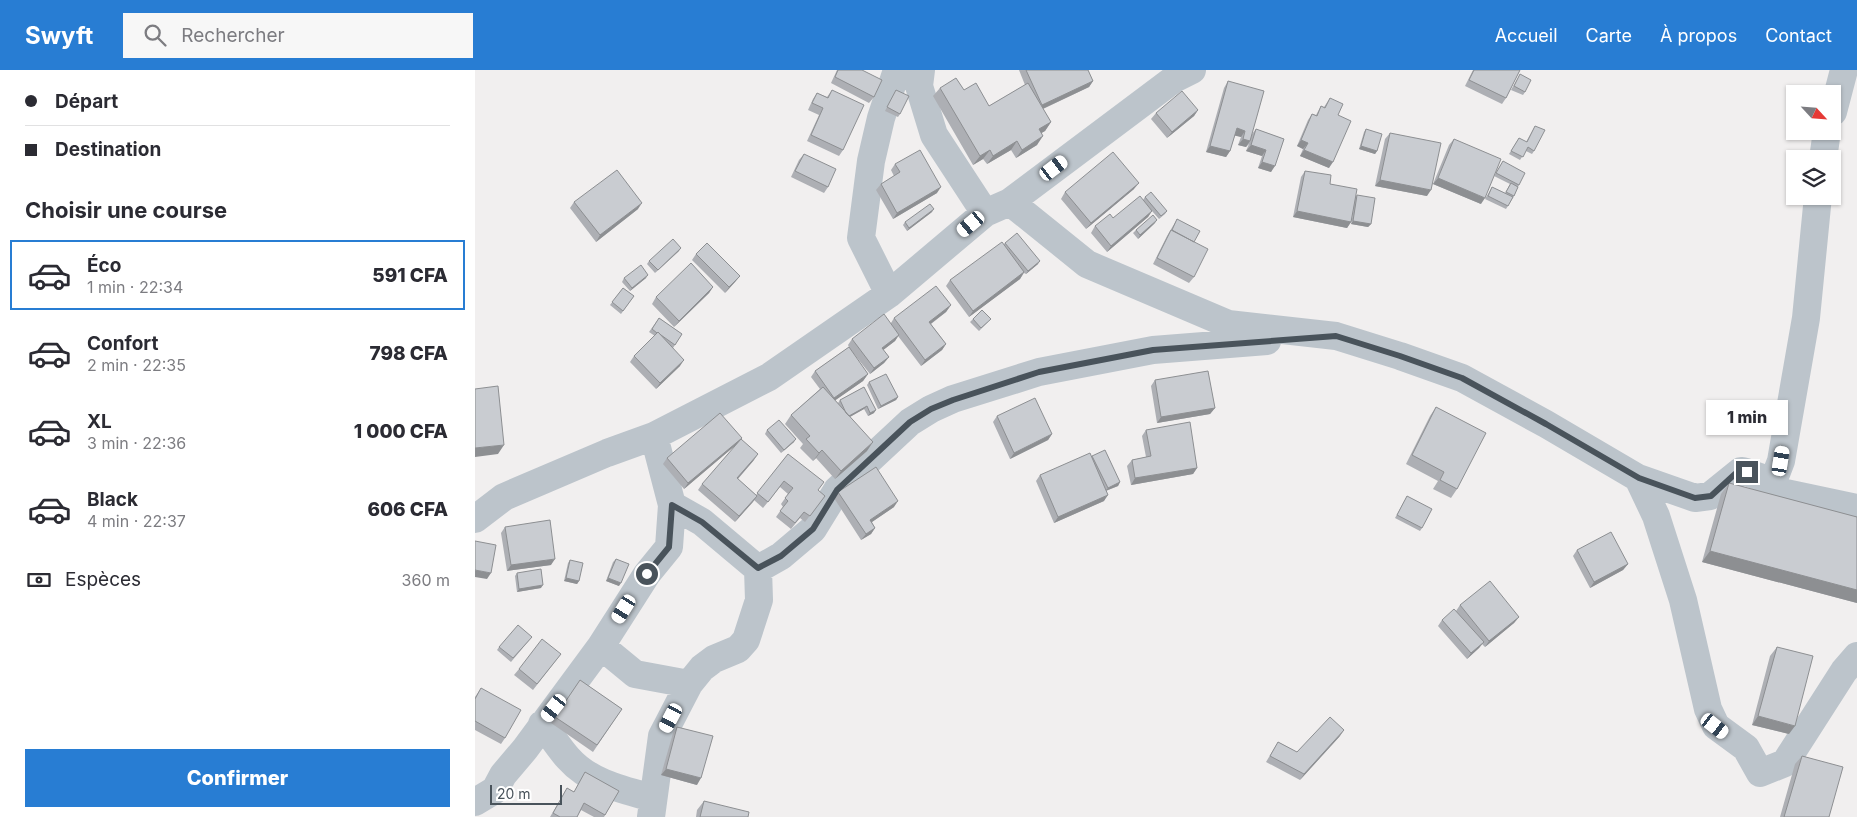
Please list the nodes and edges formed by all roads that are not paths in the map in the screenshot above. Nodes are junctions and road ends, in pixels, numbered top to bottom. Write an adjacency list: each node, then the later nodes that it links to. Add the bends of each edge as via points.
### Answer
1 (897, 70): 9 (street, via 871,161 861,238)
2 (921, 70): 8 (street, via 919,86 933,135)
3 (1844, 70): 5 (street)
4 (1179, 73): 6 (street)
5 (1840, 85)
6 (1010, 202): 8 (street); 10 (street, via 1087,264 1228,324)
7 (1817, 205): 13 (street, via 1806,318 1781,461)
8 (985, 213): 9 (street)
9 (889, 294): 11 (street, via 769,377)
10 (1336, 336): 12 (street, via 1462,378); 17 (street, via 1153,350 1039,372 953,400 910,422 837,490 813,529 781,556)
11 (655, 436): 14 (street); 16 (street, via 512,493)
12 (1639, 478): 13 (street, via 1695,498 1711,496 1741,471); 19 (street, via 1656,516 1683,600 1707,710 1715,726 1746,748 1760,773 1785,762)
13 (1770, 479): 15 (street, via 1775,489 1781,492)
14 (672, 505): 17 (street, via 702,522); 18 (street, via 669,547 647,574)
15 (1857, 508)
16 (475, 519)
17 (758, 568): 20 (street, via 759,600 746,640 738,649 702,668)
18 (601, 646): 20 (street, via 635,674); 21 (street)
19 (1857, 656)
20 (689, 684): 23 (street, via 662,736)
21 (542, 724): 22 (street, via 495,790); 23 (street, via 569,760 593,779 618,788)
22 (475, 802)
23 (652, 808)

